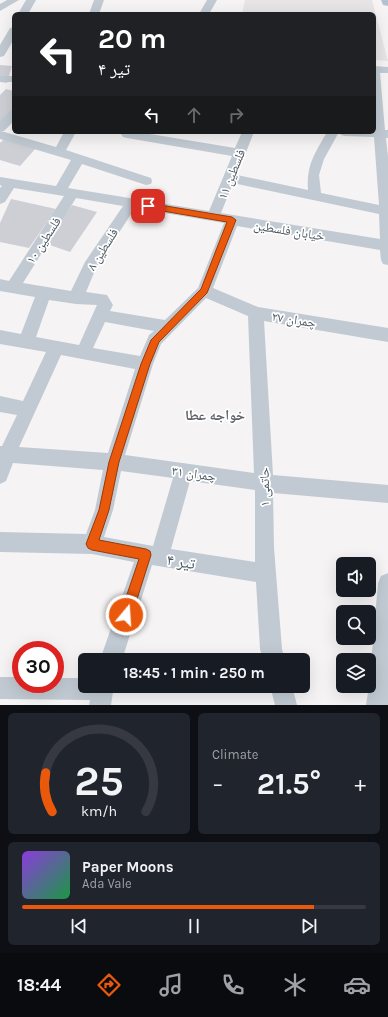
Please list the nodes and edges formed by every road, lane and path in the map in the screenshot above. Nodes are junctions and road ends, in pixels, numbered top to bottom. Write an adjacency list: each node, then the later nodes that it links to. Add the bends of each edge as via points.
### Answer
1 (14, 0): 5 (street)
2 (31, 0): 6 (street)
3 (99, 0): 7 (street)
4 (212, 0): 8 (street)
5 (0, 8)
6 (24, 12)
7 (95, 12)
8 (205, 12)
9 (12, 33): 10 (street)
10 (0, 54)
11 (376, 69): 12 (street)
12 (388, 70)
13 (0, 79): 14 (street)
14 (12, 79)
15 (376, 82): 22 (street)
16 (12, 116): 17 (street)
17 (0, 128)
18 (69, 134): 24 (street)
19 (134, 134): 25 (street)
20 (247, 134): 25 (street, فلسطین ۱۱)
21 (332, 134): 32 (street, via 318,159 313,175)
22 (384, 134): 31 (street)
23 (0, 135): 24 (street)
24 (59, 152): 26 (street)
25 (239, 153): 27 (street, فلسطین ۱۱)
26 (79, 158): 28 (street); 30 (street, فلسطین ۱۰)
27 (229, 178): 32 (street); 36 (street, فلسطین ۱۱)
28 (146, 180)
29 (5, 182): 30 (street, خیابان فلسطین); 33 (street)
30 (67, 192): 34 (street, خیابان فلسطین); 39 (street, فلسطین ۱۰)
31 (386, 195): 35 (street)
32 (315, 196): 35 (street)
33 (0, 199)
34 (132, 203): 36 (street, خیابان فلسطین); 42 (street, فلسطین ۸, via 90,266)
35 (386, 211): 38 (street)
36 (213, 217): 37 (street, خیابان فلسطین)
37 (232, 220): 38 (street, خیابان فلسطین); 40 (street)
38 (388, 251)
39 (6, 287): 41 (street)
40 (204, 291): 43 (street, چمران ۲۷); 45 (street)
41 (44, 293): 42 (street); 48 (street)
42 (76, 298): 44 (street, via 102,300 105,305)
43 (256, 313): 46 (street, چمران ۲۷); 58 (street, حاتمی ۱)
44 (100, 315): 45 (street); 50 (street)
45 (166, 327): 51 (street, via 155,340)
46 (388, 335)
47 (0, 337): 48 (street)
48 (26, 342): 49 (street)
49 (56, 348): 50 (street); 53 (street)
50 (84, 353): 51 (street)
51 (145, 364): 55 (street)
52 (0, 404): 53 (street)
53 (28, 409): 54 (street)
54 (4, 454): 55 (street, چمران ۳۱); 57 (street)
55 (114, 462): 56 (street, چمران ۳۱); 61 (street, via 104,510)
56 (184, 471): 58 (street, چمران ۳۱); 62 (street)
57 (0, 474)
58 (264, 483): 59 (street, چمران ۳۱); 63 (street, حاتمی ۱)
59 (388, 494)
60 (0, 542): 61 (street, تیر ۴)
61 (92, 544): 62 (street, تیر ۴)
62 (152, 556): 63 (street, تیر ۴); 65 (street)
63 (266, 574): 66 (street, حاتمی ۱)
64 (388, 583): 67 (street)
65 (115, 653)
66 (272, 653)
67 (384, 666): 72 (street)
68 (0, 688): 69 (street)
69 (78, 692)
70 (283, 693): 71 (street)
71 (286, 705)
72 (377, 705)

